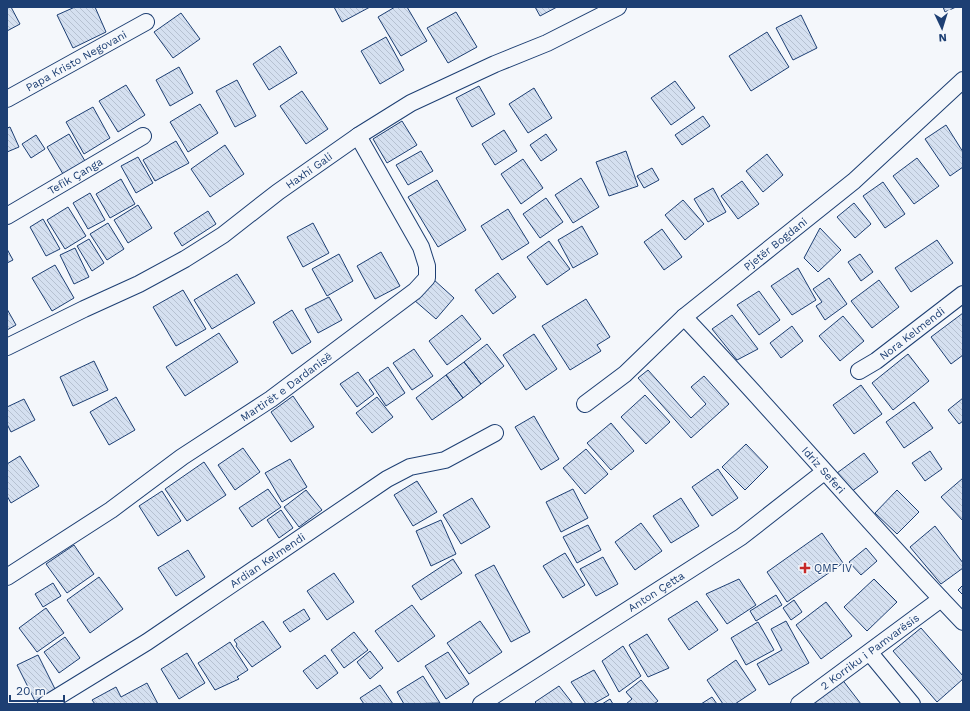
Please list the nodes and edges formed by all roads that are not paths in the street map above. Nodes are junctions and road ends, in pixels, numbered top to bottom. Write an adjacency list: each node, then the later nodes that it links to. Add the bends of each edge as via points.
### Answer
1 (618, 7): 6 (street, Haxhi Gali, via 546,43 411,103)
2 (146, 22): 4 (street, Papa Kristo Negovani)
3 (963, 80): 9 (street, Pjetër Bogdani, via 854,181)
4 (7, 99)
5 (143, 136): 7 (street, Tefik Çanga)
6 (358, 136): 10 (street, Haxhi Gali, via 278,192 223,235 185,259 139,284); 15 (street, Martirët e Dardanisë, via 421,247 427,266 427,278 415,291 271,399 182,457 111,510)
7 (7, 216)
8 (963, 294): 11 (street, Nora Kelmendi)
9 (684, 317): 12 (street, Pjetër Bogdani, via 625,374); 14 (street, Idriz Seferi)
10 (7, 347)
11 (859, 371)
12 (584, 404)
13 (495, 433): 19 (street, Ardian Kelmendi, via 445,460 410,467 387,479 147,642)
14 (824, 472): 16 (street, Idriz Seferi); 20 (street, Anton Çetta, via 740,537)
15 (7, 577)
16 (941, 599): 17 (street, Idriz Seferi); 18 (street, 2 Korriku i Pamvarësis)
17 (963, 622)
18 (870, 653): 21 (street, 2 Korriku i Pamvarësis); 22 (street)
19 (46, 704)
20 (483, 704)
21 (799, 704)
22 (912, 704)

